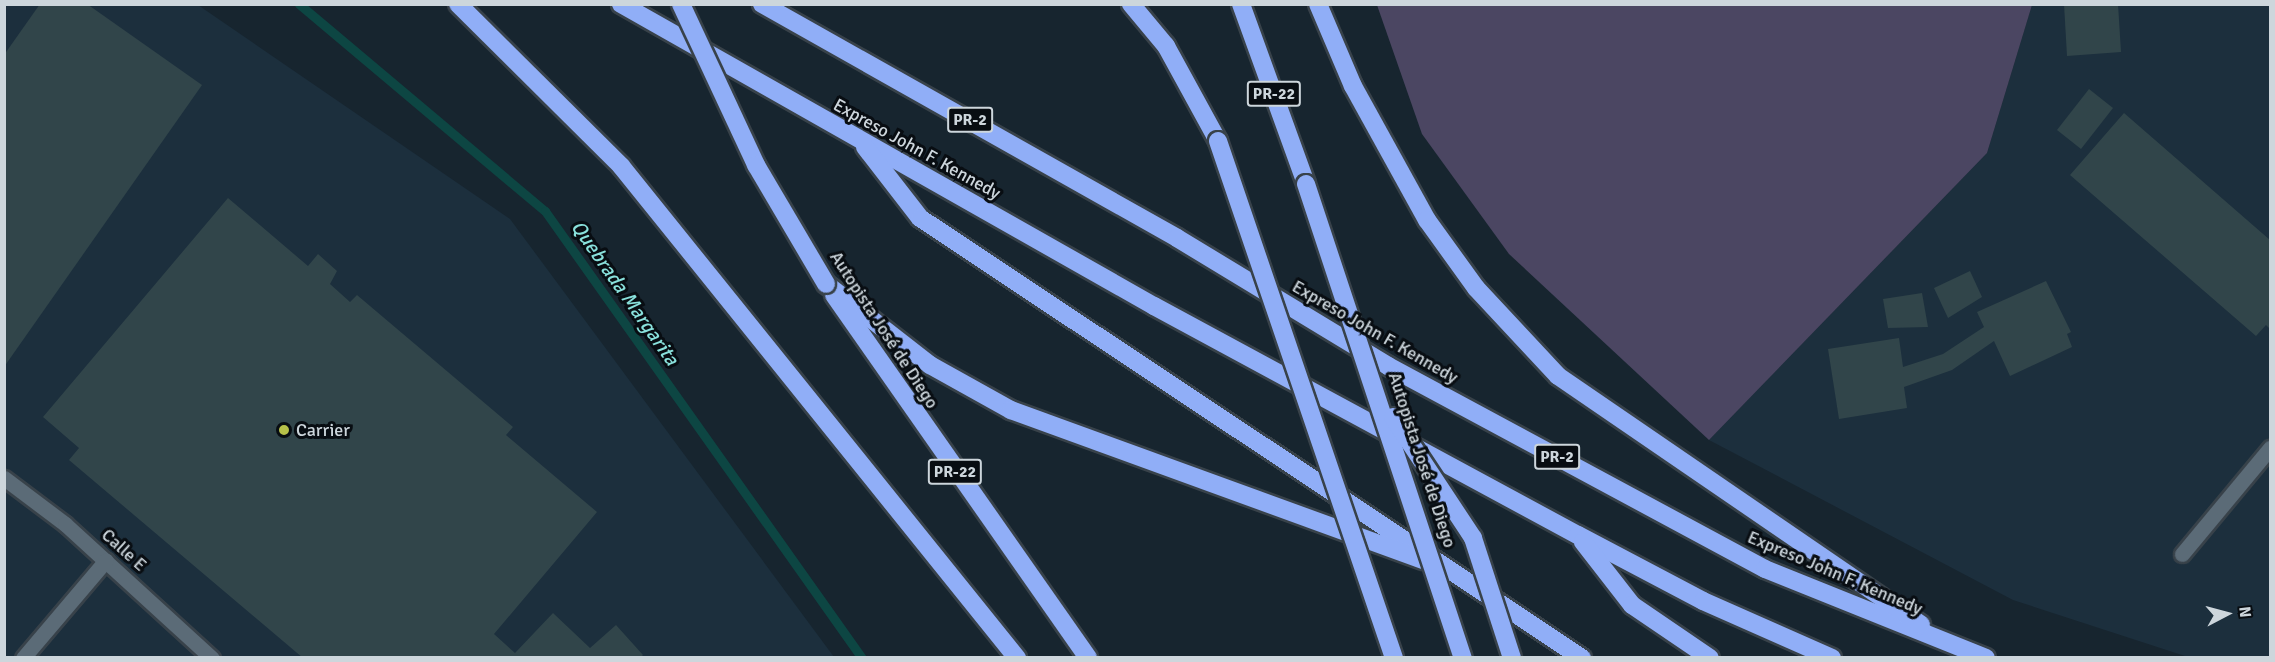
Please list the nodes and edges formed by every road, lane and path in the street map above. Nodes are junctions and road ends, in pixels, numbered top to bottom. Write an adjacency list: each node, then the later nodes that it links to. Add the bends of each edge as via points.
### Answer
1 (458, 4): 20 (highway, via 621,166)
2 (621, 4): 8 (highway, Expreso John F. Kennedy)
3 (681, 4): 9 (highway, Autopista José de Diego / PR-22, bridge, via 756,165)
4 (762, 4): 17 (highway, Expreso John F. Kennedy / PR-2, via 1167,232 1388,366 1765,569)
5 (1131, 4): 22 (highway, bridge, via 1166,46 1218,141)
6 (1241, 4): 10 (highway, Autopista José de Diego / PR-22, bridge)
7 (1318, 4): 17 (highway, via 1353,86 1427,220 1476,288 1558,376)
8 (860, 141): 13 (highway, Expreso John F. Kennedy); 16 (highway, via 920,218)
9 (826, 284): 16 (highway, via 930,365 1011,411); 21 (highway, Autopista José de Diego / PR-22, via 928,435)
10 (1381, 398): 23 (highway, Autopista José de Diego / PR-22, bridge); 24 (highway, bridge, via 1473,538)
11 (2271, 448): 14 (street)
12 (4, 478): 15 (street, Calle E)
13 (1578, 535): 26 (highway, via 1632,605); 27 (highway, Expreso John F. Kennedy, via 1703,601)
14 (2182, 554)
15 (106, 560): 18 (street); 19 (street, Calle E)
16 (1452, 570): 25 (highway)
17 (1953, 646): 28 (highway, Expreso John F. Kennedy / PR-2)
18 (24, 657)
19 (212, 657)
20 (1017, 657)
21 (1088, 657)
22 (1394, 657)
23 (1464, 657)
24 (1512, 657)
25 (1582, 657)
26 (1710, 657)
27 (1832, 657)
28 (1986, 657)

